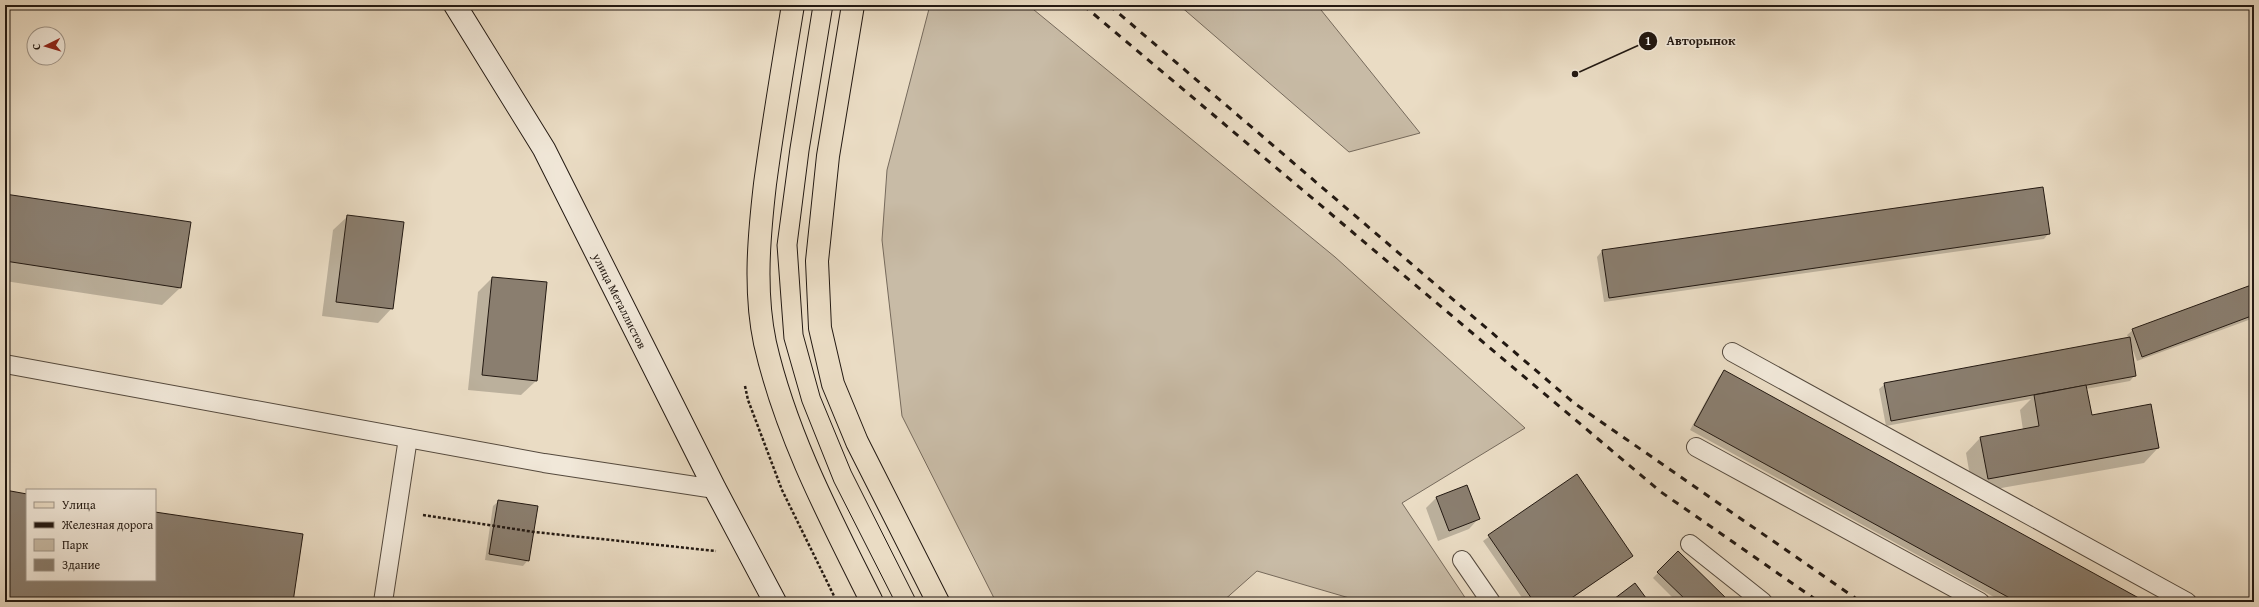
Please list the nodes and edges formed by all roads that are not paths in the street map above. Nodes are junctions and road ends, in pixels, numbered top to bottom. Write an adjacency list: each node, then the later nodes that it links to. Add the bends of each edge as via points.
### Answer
1 (455, 5): 8 (main road, улица Металлистов, via 544,149)
2 (793, 5): 13 (main road, via 770,145 759,242 759,290 765,342 785,410 814,486)
3 (853, 5): 14 (main road, via 828,156 816,261 820,328 833,384 857,442)
4 (1732, 352): 18 (lane)
5 (5, 364): 6 (lane)
6 (408, 438): 8 (lane, via 544,463); 11 (lane)
7 (1696, 447): 17 (lane)
8 (715, 489): 12 (main road, улица Металлистов)
9 (1690, 544): 16 (lane)
10 (1462, 560): 15 (lane)
11 (383, 602)
12 (775, 602)
13 (872, 602)
14 (938, 602)
15 (1491, 602)
16 (1763, 602)
17 (1980, 602)
18 (2187, 602)

